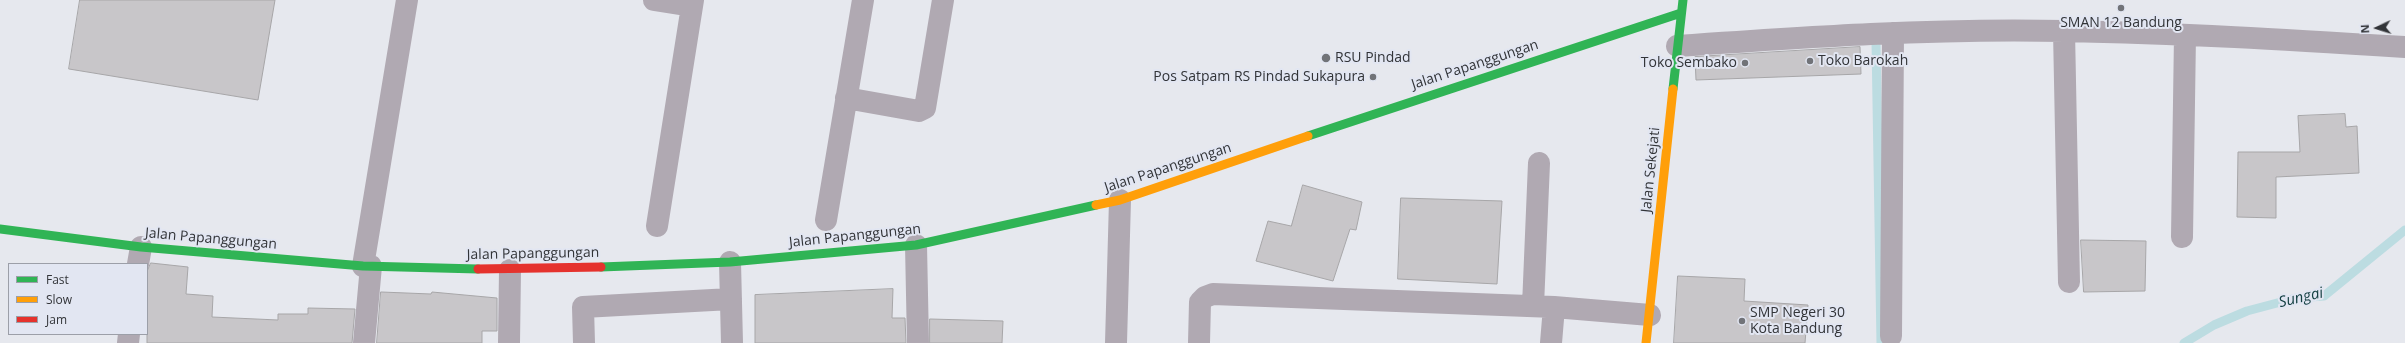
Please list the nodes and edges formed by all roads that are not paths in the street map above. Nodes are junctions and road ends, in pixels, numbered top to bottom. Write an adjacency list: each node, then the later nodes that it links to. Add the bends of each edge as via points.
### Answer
1 (407, 0): 23 (street)
2 (654, 0): 6 (street)
3 (863, 0): 13 (street)
4 (943, 0): 13 (street, via 925,108 919,111)
5 (1683, 0): 7 (street, Jalan Sekejati)
6 (692, 3): 17 (street)
7 (1681, 13): 11 (street, Jalan Sekejati); 15 (street, Jalan Papanggungan)
8 (2064, 31): 9 (street); 10 (street); 25 (street)
9 (1892, 33): 11 (street); 29 (street)
10 (2185, 35): 12 (street); 19 (street)
11 (1677, 46): 28 (street, Jalan Sekejati)
12 (2405, 47)
13 (846, 98): 16 (street)
14 (1539, 163): 27 (street)
15 (1120, 200): 20 (street, Jalan Papanggungan); 35 (street)
16 (826, 220)
17 (657, 226)
18 (0, 229): 21 (street, Jalan Papanggungan)
19 (2182, 237)
20 (916, 244): 22 (street, Jalan Papanggungan); 34 (street)
21 (140, 256): 23 (street, Jalan Papanggungan)
22 (730, 262): 24 (street, Jalan Papanggungan); 26 (street)
23 (367, 266): 24 (street, Jalan Papanggungan); 30 (street)
24 (510, 270): 31 (street)
25 (2069, 282)
26 (731, 299): 32 (street, via 583,307); 33 (street)
27 (1543, 306): 28 (street); 36 (street, via 1214,294 1200,302); 37 (street)
28 (1650, 315): 38 (street, Jalan Sekejati)
29 (1891, 336)
30 (364, 343)
31 (509, 343)
32 (584, 343)
33 (732, 343)
34 (918, 343)
35 (1116, 343)
36 (1199, 343)
37 (1551, 343)
38 (1646, 343)

